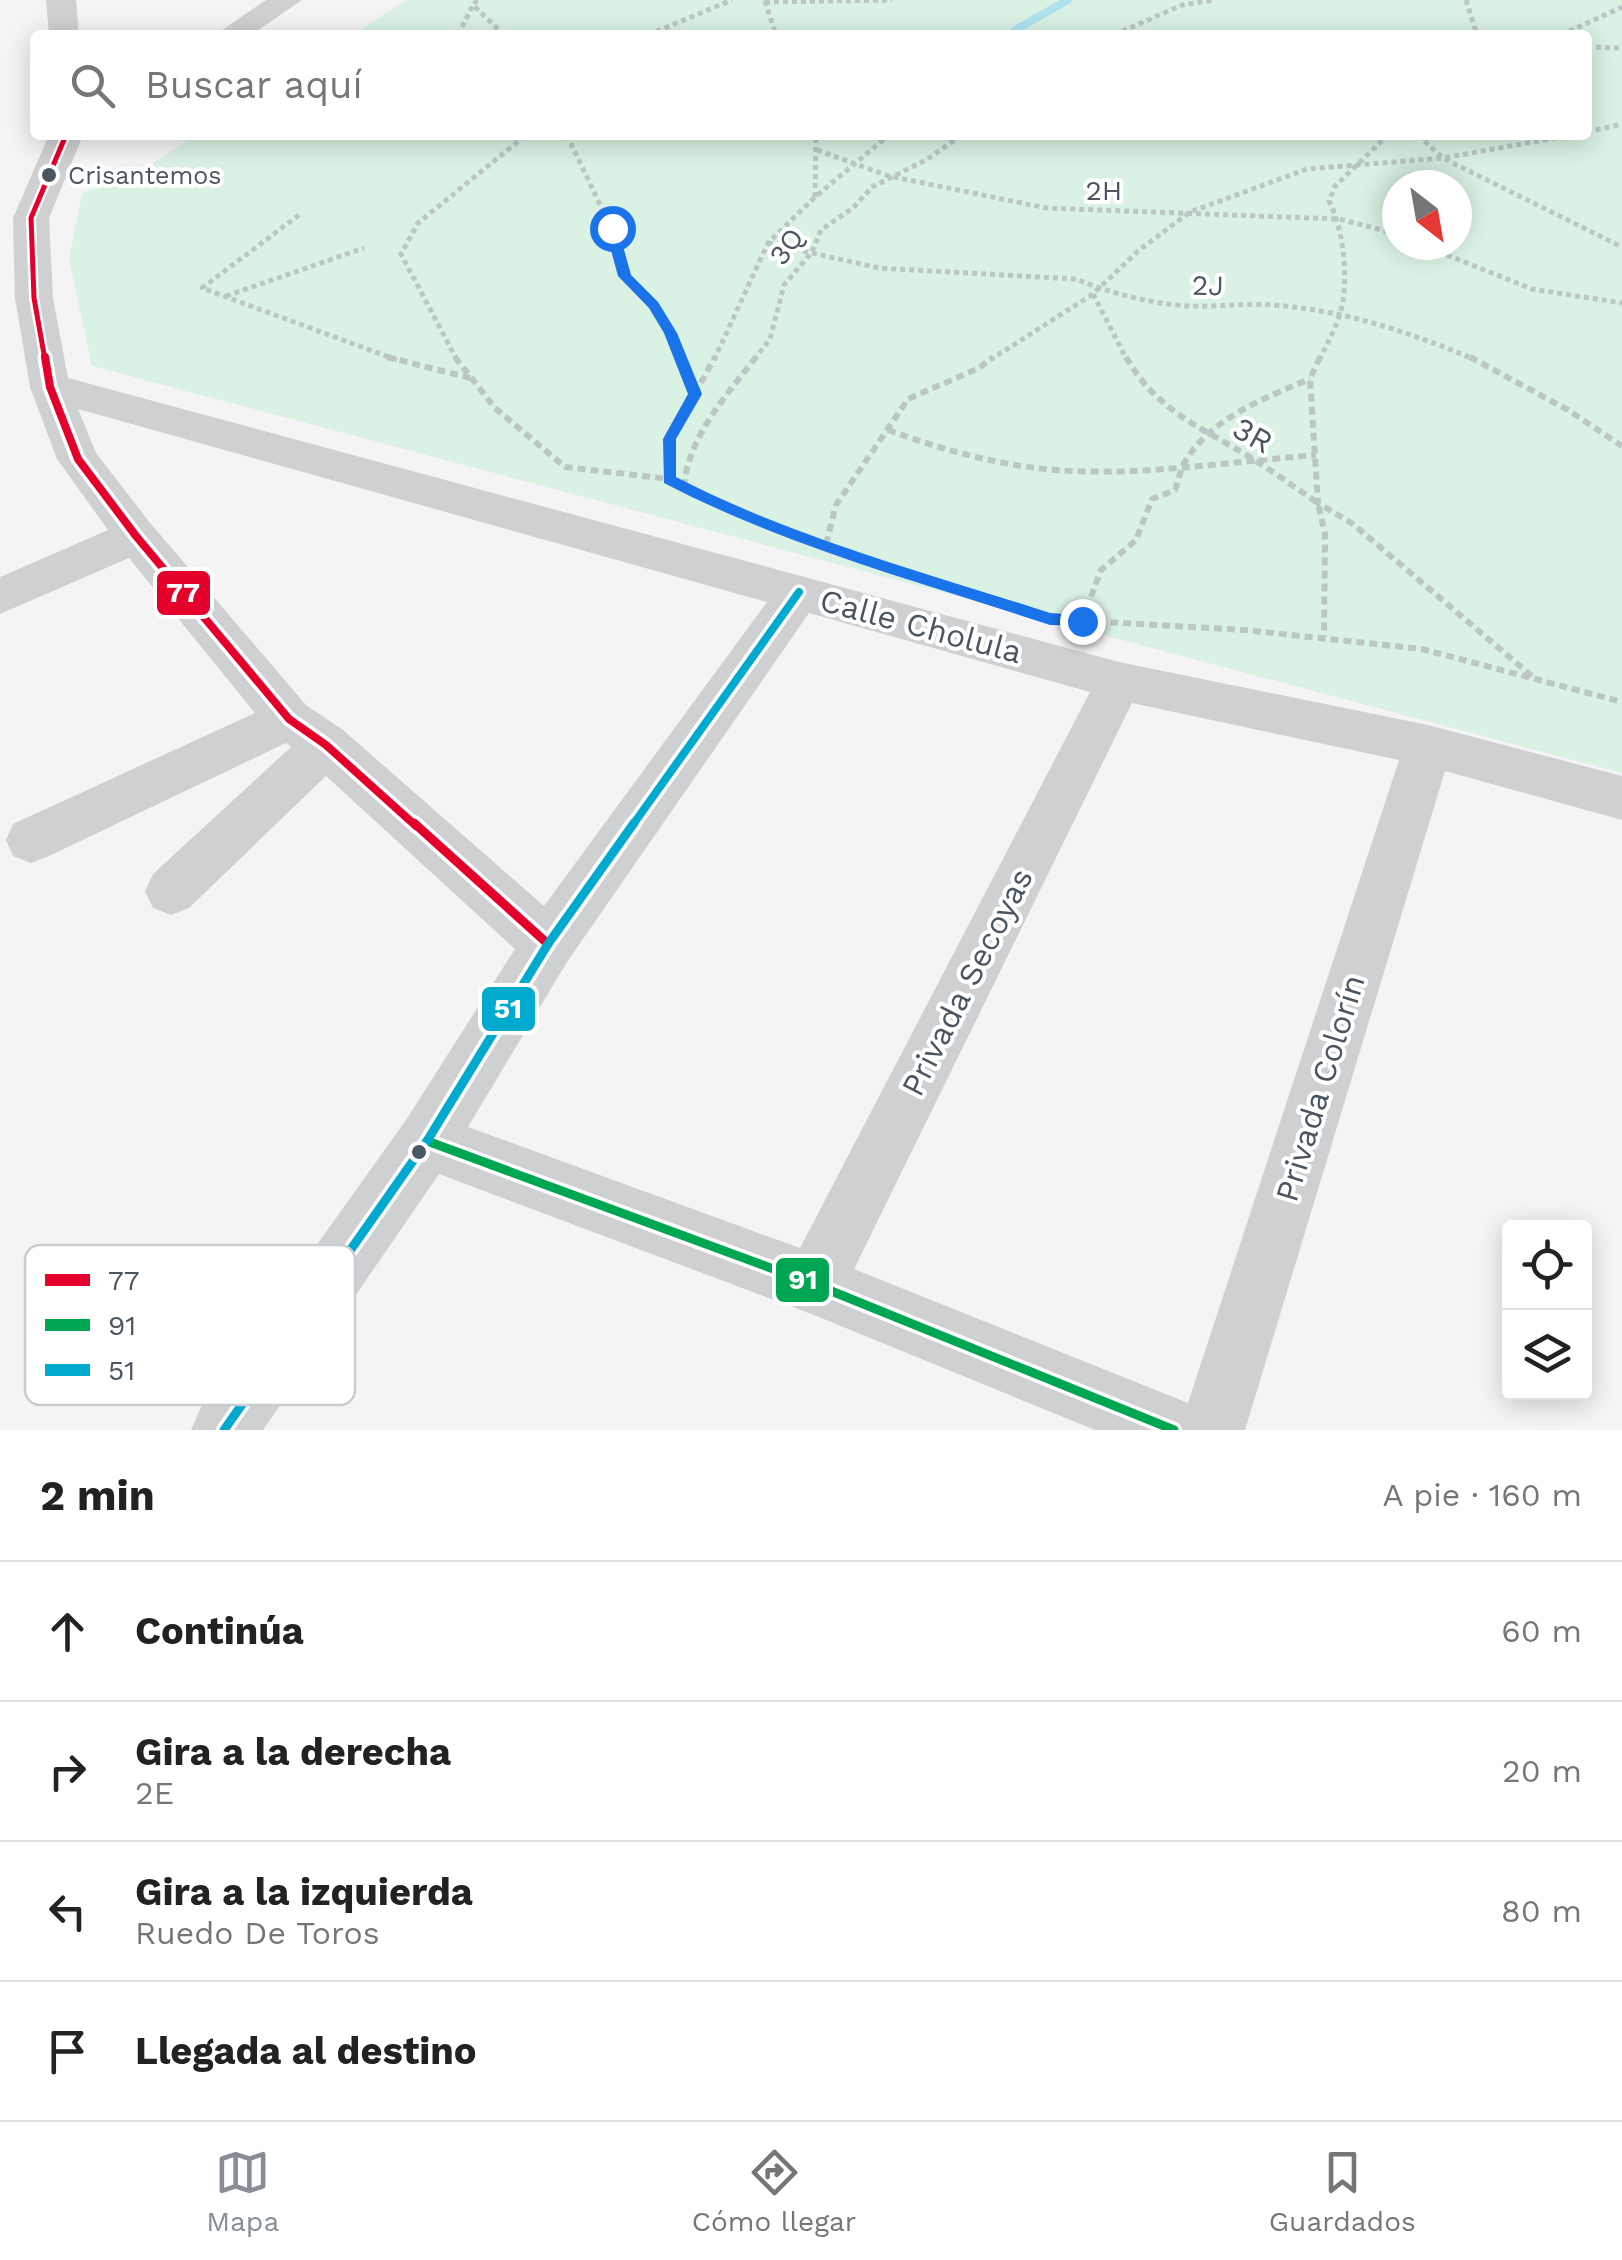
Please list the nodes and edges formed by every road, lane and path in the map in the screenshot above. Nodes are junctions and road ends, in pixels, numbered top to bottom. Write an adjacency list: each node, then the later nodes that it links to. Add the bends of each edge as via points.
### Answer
1 (90, 0): 10 (street)
2 (287, 0): 11 (street)
3 (732, 0): 14 (path)
4 (892, 0): 7 (path)
5 (1214, 0): 16 (path, via 1182,5)
6 (1466, 0): 17 (path)
7 (765, 1): 15 (path)
8 (475, 3): 12 (path); 13 (path)
9 (1622, 7): 18 (path)
10 (62, 17)
11 (238, 30)
12 (461, 30)
13 (499, 30)
14 (654, 30)
15 (774, 30)
16 (1125, 30)
17 (1475, 30)
18 (1573, 30)
19 (1592, 48): 20 (path)
20 (1622, 48)
21 (1622, 124): 22 (path)
22 (1592, 131)
23 (64, 140): 38 (street)
24 (520, 140): 54 (path, via 418,223 401,254 447,348)
25 (568, 140): 57 (path, via 612,228 625,276 670,333)
26 (816, 140): 32 (path)
27 (883, 140): 35 (path)
28 (955, 140): 36 (path, 3Q)
29 (1382, 140): 34 (path)
30 (1423, 140): 33 (path)
31 (1544, 140): 33 (path)
32 (817, 150): 35 (path, 2H); 37 (path)
33 (1443, 158): 34 (path); 45 (path)
34 (1359, 162): 40 (path, via 1307,169); 42 (path, via 1329,201)
35 (852, 164): 36 (path, 2H); 37 (path)
36 (889, 176): 40 (path, 2H, via 1046,208); 47 (path, 3Q, via 822,230)
37 (815, 197): 44 (path)
38 (40, 200): 39 (street); 56 (street, via 31,218 34,298)
39 (0, 210)
40 (1190, 212): 42 (path, 2H); 49 (path, via 1138,250)
41 (298, 215): 51 (path, via 202,288)
42 (1339, 219): 43 (path, 2H); 53 (path)
43 (1382, 230)
44 (768, 243): 47 (path, 2J); 57 (path)
45 (1622, 247)
46 (364, 248): 51 (path)
47 (812, 252): 49 (path, 2J, via 880,268 1076,279); 65 (path, 3Q, via 784,284 770,338 716,408 686,464)
48 (1460, 260): 52 (path, via 1532,289)
49 (1101, 289): 50 (path); 53 (path, 2J, via 1185,306 1272,305)
50 (1094, 294): 58 (path, via 979,368 908,399); 59 (path, 3R, via 1148,390)
51 (225, 297): 54 (path, via 381,356)
52 (1622, 302)
53 (1341, 314): 55 (path); 60 (path, 2J, via 1400,328 1478,361)
54 (472, 378): 64 (path, via 495,408 565,466)
55 (1310, 379): 59 (path, via 1244,410); 61 (path)
56 (50, 387): 67 (street, via 78,459); 69 (street, Calle Cholula)
57 (695, 394): 64 (path, via 670,439)
58 (888, 429): 63 (path, via 945,451 1026,467 1110,470); 68 (path, via 836,504)
59 (1208, 437): 62 (path, 3R); 63 (path)
60 (1622, 446)
61 (1316, 456): 62 (path); 66 (path)
62 (1254, 460): 63 (path); 66 (path, 3R)
63 (1184, 462): 71 (path, via 1174,490 1152,499 1136,540 1101,570)
64 (669, 480): 65 (path)
65 (684, 487): 68 (path)
66 (1318, 503): 72 (path, via 1325,534); 73 (path, 3R, via 1353,524)
67 (136, 536): 70 (street); 76 (street)
68 (826, 544): 71 (path, via 1050,619)
69 (799, 592): 74 (street, Calle Cholula); 81 (street)
70 (0, 596)
71 (1082, 621): 72 (path)
72 (1324, 637): 73 (path, via 1422,649)
73 (1536, 679): 75 (path)
74 (1120, 681): 77 (street, Calle Cholula); 84 (street, Privada Secoyas)
75 (1622, 702)
76 (308, 732): 79 (street); 80 (street); 81 (street)
77 (1428, 746): 78 (street, Calle Cholula); 88 (street, Privada Colorín)
78 (1622, 798)
79 (31, 840)
80 (171, 892)
81 (548, 944): 82 (street)
82 (428, 1141): 83 (street); 84 (street)
83 (355, 1245)
84 (814, 1284): 87 (street)
85 (242, 1405): 86 (street)
86 (224, 1430)
87 (1174, 1430)
88 (1212, 1430)

